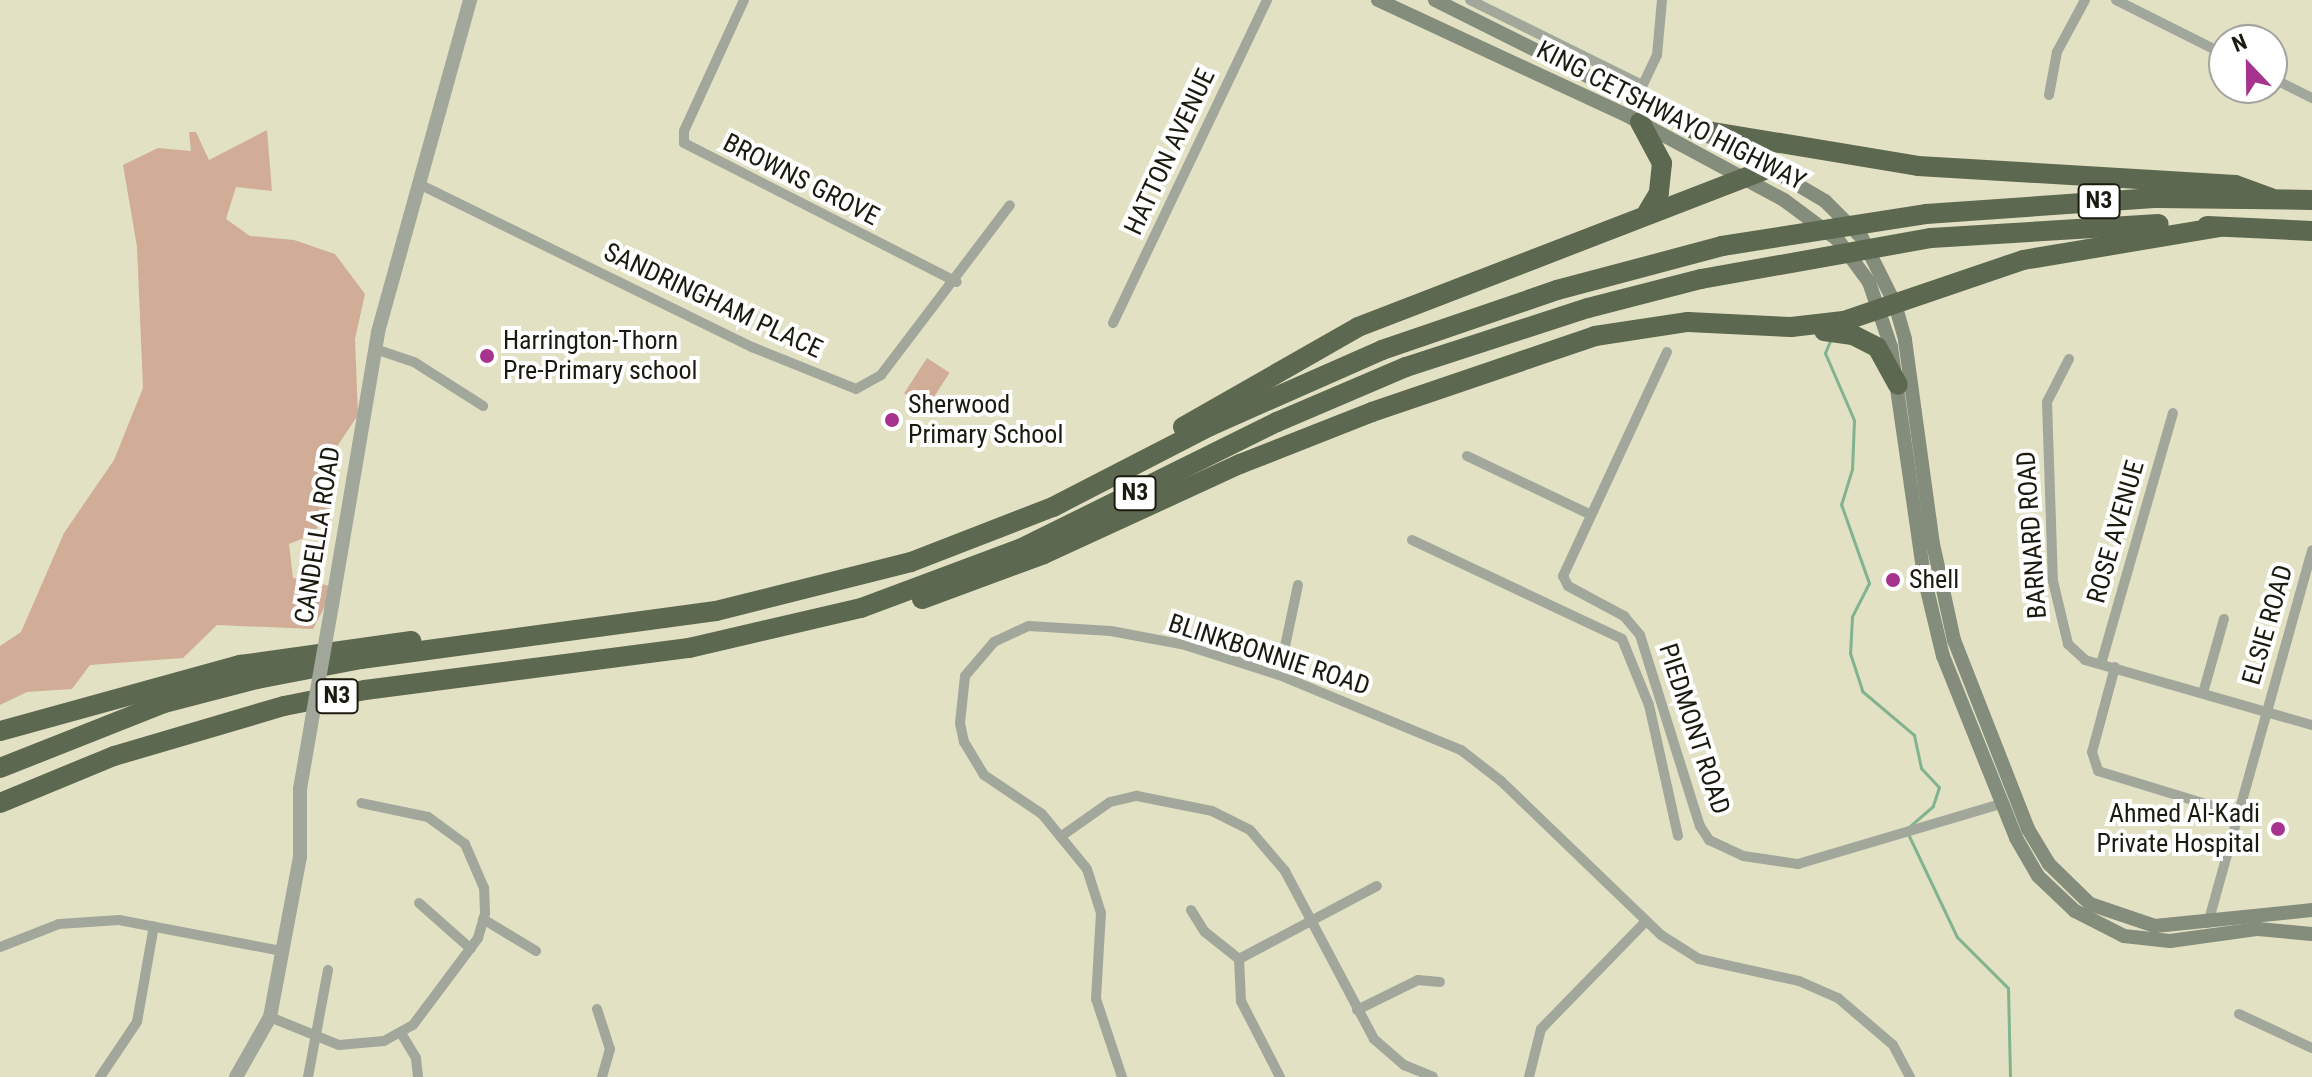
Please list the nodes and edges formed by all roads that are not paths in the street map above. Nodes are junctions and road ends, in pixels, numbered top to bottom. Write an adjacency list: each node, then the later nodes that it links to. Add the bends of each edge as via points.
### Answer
1 (470, 0): 19 (street, CANDELLA ROAD)
2 (744, 0): 26 (street, BROWNS GROVE, via 684,131 684,143)
3 (1267, 0): 28 (street, HATTON AVENUE)
4 (1378, 0): 15 (main road, KING CETSHWAYO HIGHWAY)
5 (1435, 0): 15 (main road, KING CETSHWAYO HIGHWAY)
6 (1470, 0): 11 (street)
7 (1662, 0): 11 (street, via 1657,55)
8 (2085, 0): 13 (street, via 2057,52)
9 (2116, 0): 10 (street)
10 (2208, 46)
11 (1642, 85): 15 (street)
12 (2288, 86): 14 (street)
13 (2049, 95)
14 (2312, 98)
15 (1634, 113): 16 (main road, KING CETSHWAYO HIGHWAY); 18 (main road, KING CETSHWAYO HIGHWAY); 23 (highway, via 1662,163 1659,193)
16 (1689, 128): 17 (main road, KING CETSHWAYO HIGHWAY); 20 (highway, via 1918,166 2235,185)
17 (1771, 168): 18 (highway); 27 (main road, KING CETSHWAYO HIGHWAY, via 1825,201 1862,238)
18 (1745, 177): 23 (highway); 27 (main road, KING CETSHWAYO HIGHWAY, via 1810,216 1838,240)
19 (419, 184): 26 (street, SANDRINGHAM PLACE, via 752,347 856,389 881,375); 30 (street, CANDELLA ROAD)
20 (2271, 198): 21 (highway, N3); 37 (highway, N3, bridge, via 2040,203 1926,214 1722,246 1557,290 1382,350 1210,426)
21 (2312, 200)
22 (1010, 205): 26 (street)
23 (1647, 213): 37 (highway, via 1358,327 1213,408)
24 (2220, 227): 25 (highway, N3); 27 (highway, via 2023,260); 42 (highway, N3, bridge, via 2049,227 1931,238 1701,279 1588,308 1406,367 1277,422 1020,549)
25 (2312, 231)
26 (957, 282)
27 (1888, 307): 29 (highway, via 1844,321); 33 (main road, KING CETSHWAYO HIGHWAY); 33 (main road, KING CETSHWAYO HIGHWAY)
28 (1113, 323)
29 (1791, 327): 33 (highway, via 1865,340 1885,355); 42 (highway, via 1688,322 1595,336 1449,383 1284,447 951,591)
30 (375, 349): 34 (street, via 414,362); 73 (street, CANDELLA ROAD, bridge, via 300,789 300,857)
31 (1667, 352): 38 (street, PIEDMONT ROAD)
32 (2069, 359): 45 (street, BARNARD ROAD, via 2047,402 2053,581 2068,644 2079,657)
33 (1904, 395): 57 (main road, KING CETSHWAYO HIGHWAY, via 1933,617); 68 (main road, KING CETSHWAYO HIGHWAY, via 1954,640 2033,840 2049,864 2105,912 2155,926)
34 (483, 406)
35 (2173, 413): 45 (street, ROSE AVENUE)
36 (1467, 456): 38 (street)
37 (1108, 480): 44 (highway, N3, via 984,535 820,589 716,611)
38 (1591, 515): 57 (street, PIEDMONT ROAD, via 1564,579 1624,616 1640,635 1700,826 1719,849 1786,865)
39 (1412, 540): 60 (street, via 1622,639 1649,705)
40 (2312, 550): 50 (street, ELSIE ROAD)
41 (1298, 585): 47 (street)
42 (861, 608): 55 (highway, N3, via 689,648 365,690 284,706 114,756)
43 (2224, 619): 48 (street)
44 (507, 639): 49 (highway, via 380,641 310,651); 54 (highway, N3, via 257,679 164,703)
45 (2101, 664): 46 (street, BARNARD ROAD)
46 (2115, 667): 48 (street, BARNARD ROAD); 58 (street, via 2092,752 2098,771)
47 (1279, 675): 59 (street, BLINKBONNIE ROAD, via 1185,645 1111,631 1029,626 994,642 965,676 959,699 964,742 984,775); 67 (street, BLINKBONNIE ROAD, via 1461,750 1501,781)
48 (2203, 693): 50 (street, BARNARD ROAD)
49 (78, 707): 52 (highway); 53 (highway)
50 (2267, 713): 51 (street, BARNARD ROAD); 58 (street, ELSIE ROAD)
51 (2312, 725)
52 (0, 731)
53 (0, 739)
54 (0, 768)
55 (0, 803)
56 (361, 803): 65 (street, via 428,817 465,844 484,888)
57 (2001, 804): 70 (main road, KING CETSHWAYO HIGHWAY, via 2038,876 2067,904 2124,936 2170,941 2258,929)
58 (2239, 814): 68 (street, ELSIE ROAD)
59 (1063, 835): 66 (street, via 1126,797 1212,811 1264,842); 90 (street, BLINKBONNIE ROAD, via 1097,893 1101,913 1096,999)
60 (1678, 836)
61 (1377, 886): 66 (street)
62 (419, 903): 72 (street)
63 (1191, 910): 75 (street, via 1205,932)
64 (2312, 910): 68 (main road, KING CETSHWAYO HIGHWAY)
65 (483, 919): 72 (street); 74 (street)
66 (1309, 920): 75 (street); 79 (street)
67 (1644, 923): 93 (street, via 1541,1029); 94 (street, BLINKBONNIE ROAD, via 1699,959 1799,981 1838,998 1893,1045)
68 (2208, 923)
69 (154, 926): 71 (street, via 89,919 28,933); 73 (street); 85 (street, via 137,1022)
70 (2312, 934)
71 (0, 947)
72 (471, 949): 82 (street)
73 (281, 951): 81 (street, CANDELLA ROAD)
74 (536, 951)
75 (1239, 959): 91 (street, via 1241,1001)
76 (328, 970): 83 (street)
77 (1440, 982): 79 (street, via 1418,980)
78 (597, 1009): 89 (street, via 610,1049)
79 (1357, 1010): 92 (street, via 1391,1055)
80 (2239, 1014): 84 (street)
81 (270, 1017): 83 (street); 86 (street, CANDELLA ROAD)
82 (401, 1033): 83 (street, via 358,1046); 88 (street, via 416,1058)
83 (313, 1036): 87 (street)
84 (2312, 1048)
85 (100, 1077)
86 (236, 1077)
87 (308, 1077)
88 (418, 1077)
89 (602, 1077)
90 (1122, 1077)
91 (1280, 1077)
92 (1433, 1077)
93 (1529, 1077)
94 (1910, 1077)

